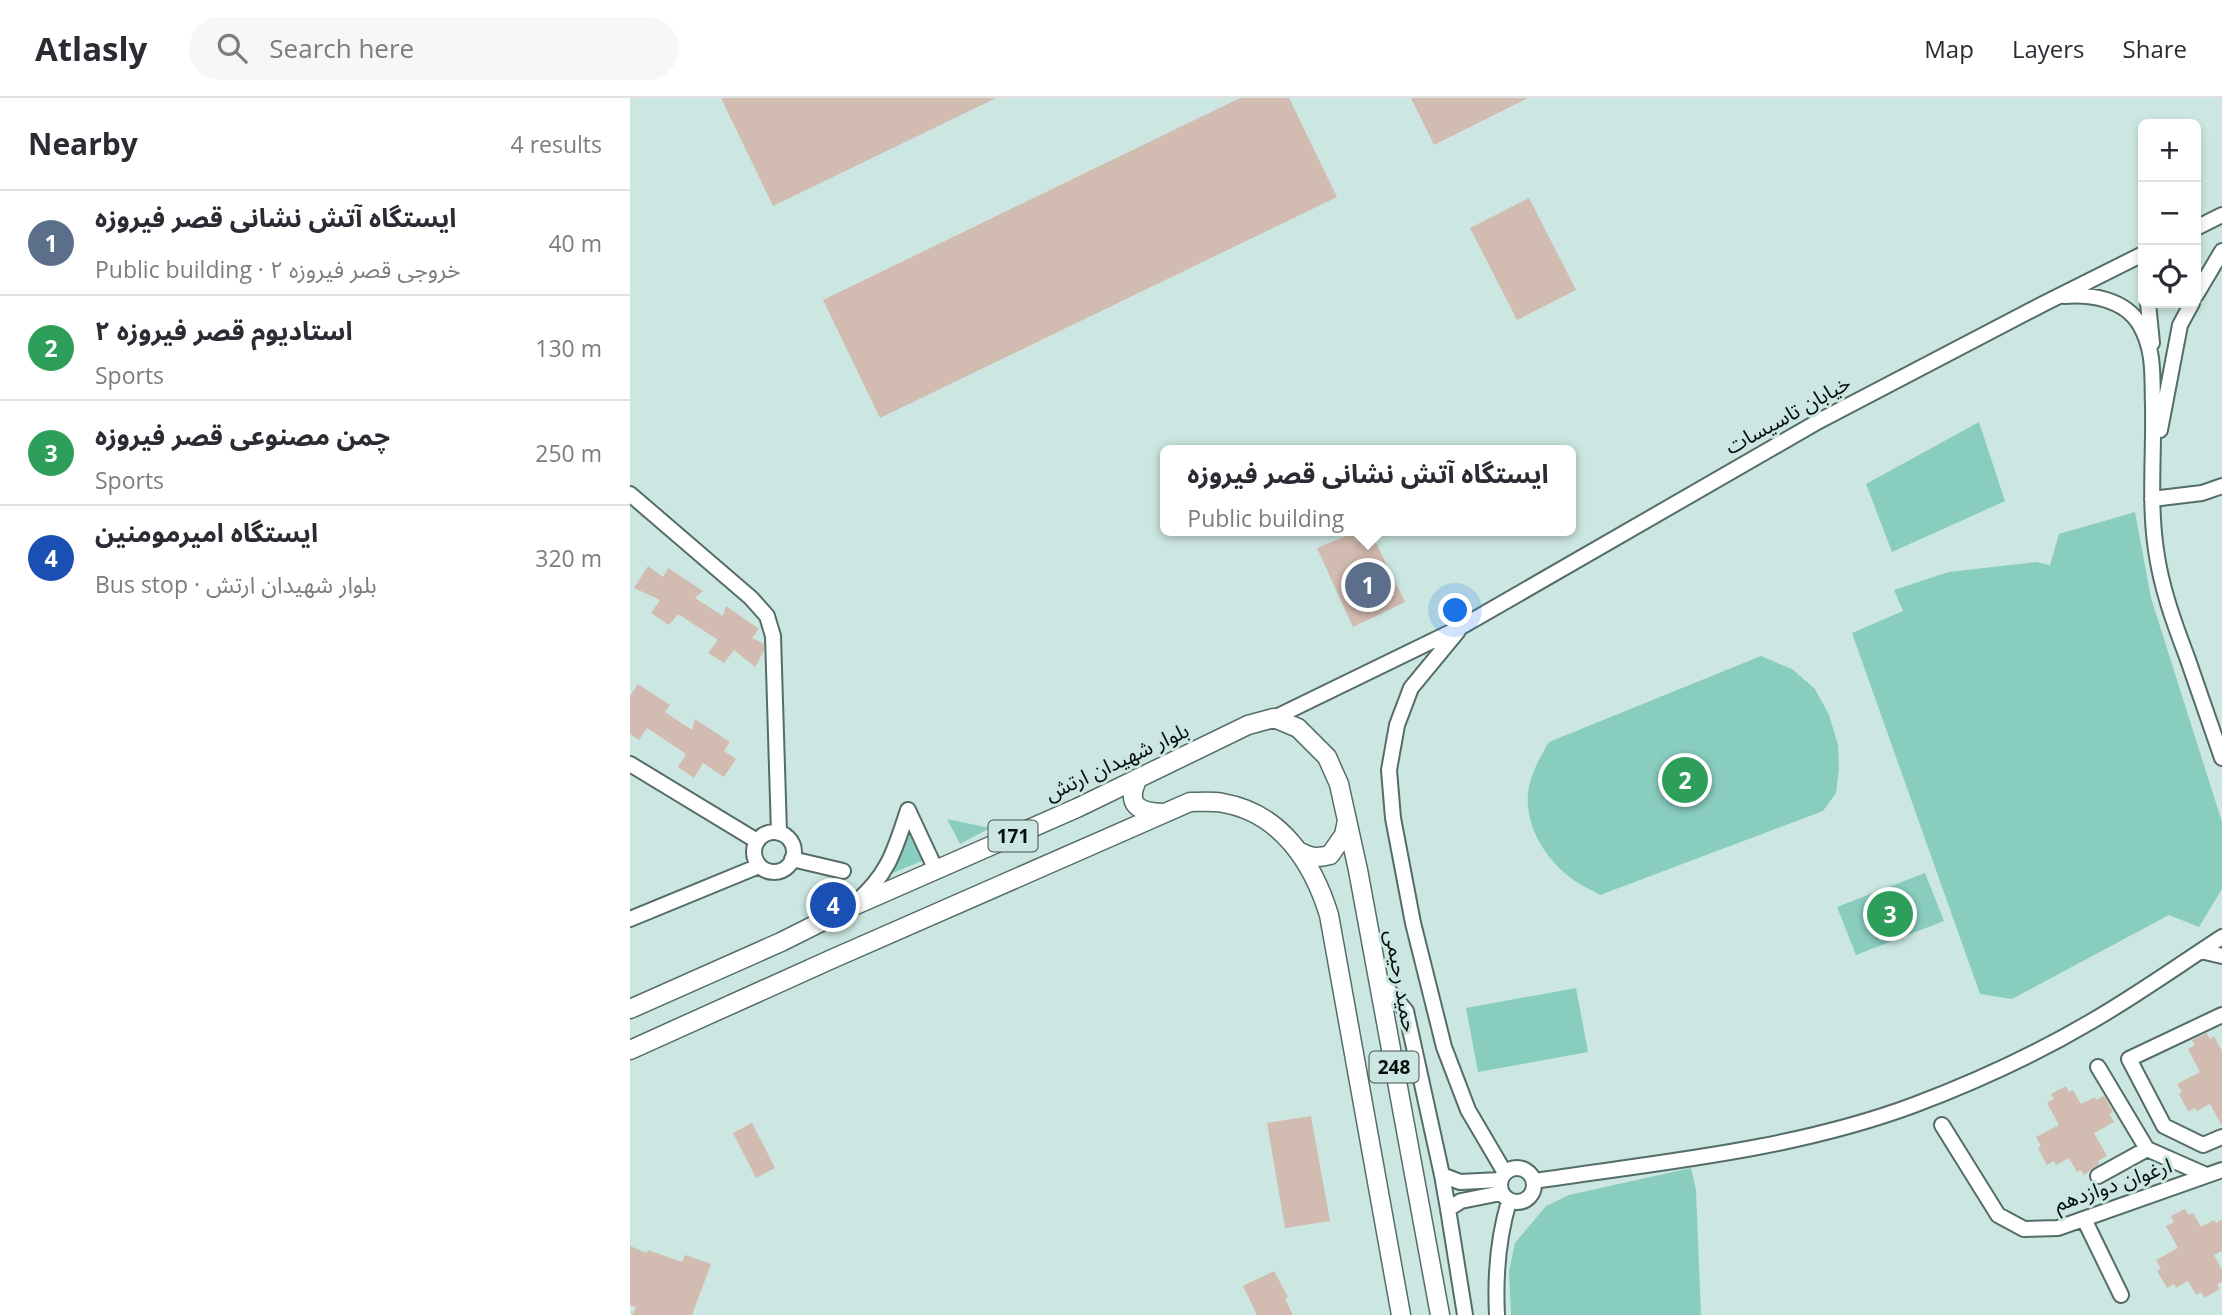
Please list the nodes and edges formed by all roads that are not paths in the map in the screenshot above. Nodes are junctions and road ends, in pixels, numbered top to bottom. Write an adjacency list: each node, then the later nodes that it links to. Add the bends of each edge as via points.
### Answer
1 (2222, 215): 2 (street)
2 (2201, 226)
3 (2222, 251): 5 (street)
4 (2138, 256): 6 (street, خیابان تاسیسات)
5 (2201, 287)
6 (2043, 303): 11 (street, via 2083,295 2125,308 2139,323); 16 (street, خیابان تاسیسات, via 1819,421)
7 (2148, 308): 11 (street)
8 (2182, 308): 10 (street)
9 (2189, 308): 10 (street)
10 (2180, 325): 12 (street)
11 (2152, 353): 12 (street)
12 (2154, 459): 15 (street)
13 (2222, 486): 15 (street)
14 (630, 494): 23 (street, via 767,616 773,636)
15 (2152, 499): 18 (street, via 2157,554 2172,618)
16 (1461, 627): 17 (street, خیابان تاسیسات); 48 (street, via 1411,688 1397,725 1389,770 1413,923 1444,1047)
17 (1273, 719): 20 (main road, بلوار شهیدان ارتش / 171, via 1248,725); 22 (main road, via 1298,728 1327,757)
18 (2222, 758)
19 (630, 764): 24 (street)
20 (1138, 778): 21 (main road, via 1133,801 1146,812); 28 (main road, بلوار شهیدان ارتش / 171)
21 (1163, 813): 25 (main road, 171, via 1190,802 1223,802 1251,811 1283,831); 38 (main road, 171)
22 (1348, 820): 25 (main road, via 1330,855 1309,857); 35 (main road, حمید رحیمی / 248)
23 (779, 833): 24 (street, via 767,833); 26 (street, via 790,840)
24 (757, 841): 27 (street, via 754,854)
25 (1300, 852): 52 (main road, 248, via 1329,915)
26 (792, 859): 27 (street, via 778,872); 29 (street)
27 (759, 866): 31 (street)
28 (936, 870): 30 (main road, بلوار شهیدان ارتش / 171); 30 (street, via 908,810 886,871)
29 (843, 871)
30 (849, 908): 36 (main road, بلوار شهیدان ارتش / 171)
31 (630, 919)
32 (2222, 937): 33 (street)
33 (2201, 951): 34 (street); 47 (street, via 2092,1021 2025,1057 1912,1105 1774,1143)
34 (2222, 956)
35 (1378, 978): 44 (street, via 1406,1011); 53 (main road, حمید رحیمی / 248)
36 (630, 1009)
37 (2222, 1015): 41 (street, via 2129,1059 2164,1126 2203,1145)
38 (630, 1050)
39 (2098, 1067): 42 (street)
40 (1942, 1125): 50 (street, ارغوان دوازدهم, via 1998,1215 2024,1229 2058,1228)
41 (2222, 1137)
42 (2147, 1149): 45 (street); 46 (street)
43 (2222, 1170): 45 (street, ارغوان دوازدهم)
44 (1442, 1175): 48 (street, via 1460,1182); 49 (street)
45 (2206, 1175): 50 (street, ارغوان دوازدهم)
46 (2098, 1176)
47 (1534, 1181): 48 (street, via 1527,1171 1516,1168); 48 (street, via 1530,1197 1520,1202)
48 (1504, 1186): 49 (street); 55 (street)
49 (1448, 1209): 54 (street)
50 (2084, 1219): 51 (street)
51 (2121, 1296)
52 (1401, 1315)
53 (1440, 1315)
54 (1465, 1315)
55 (1497, 1315)

